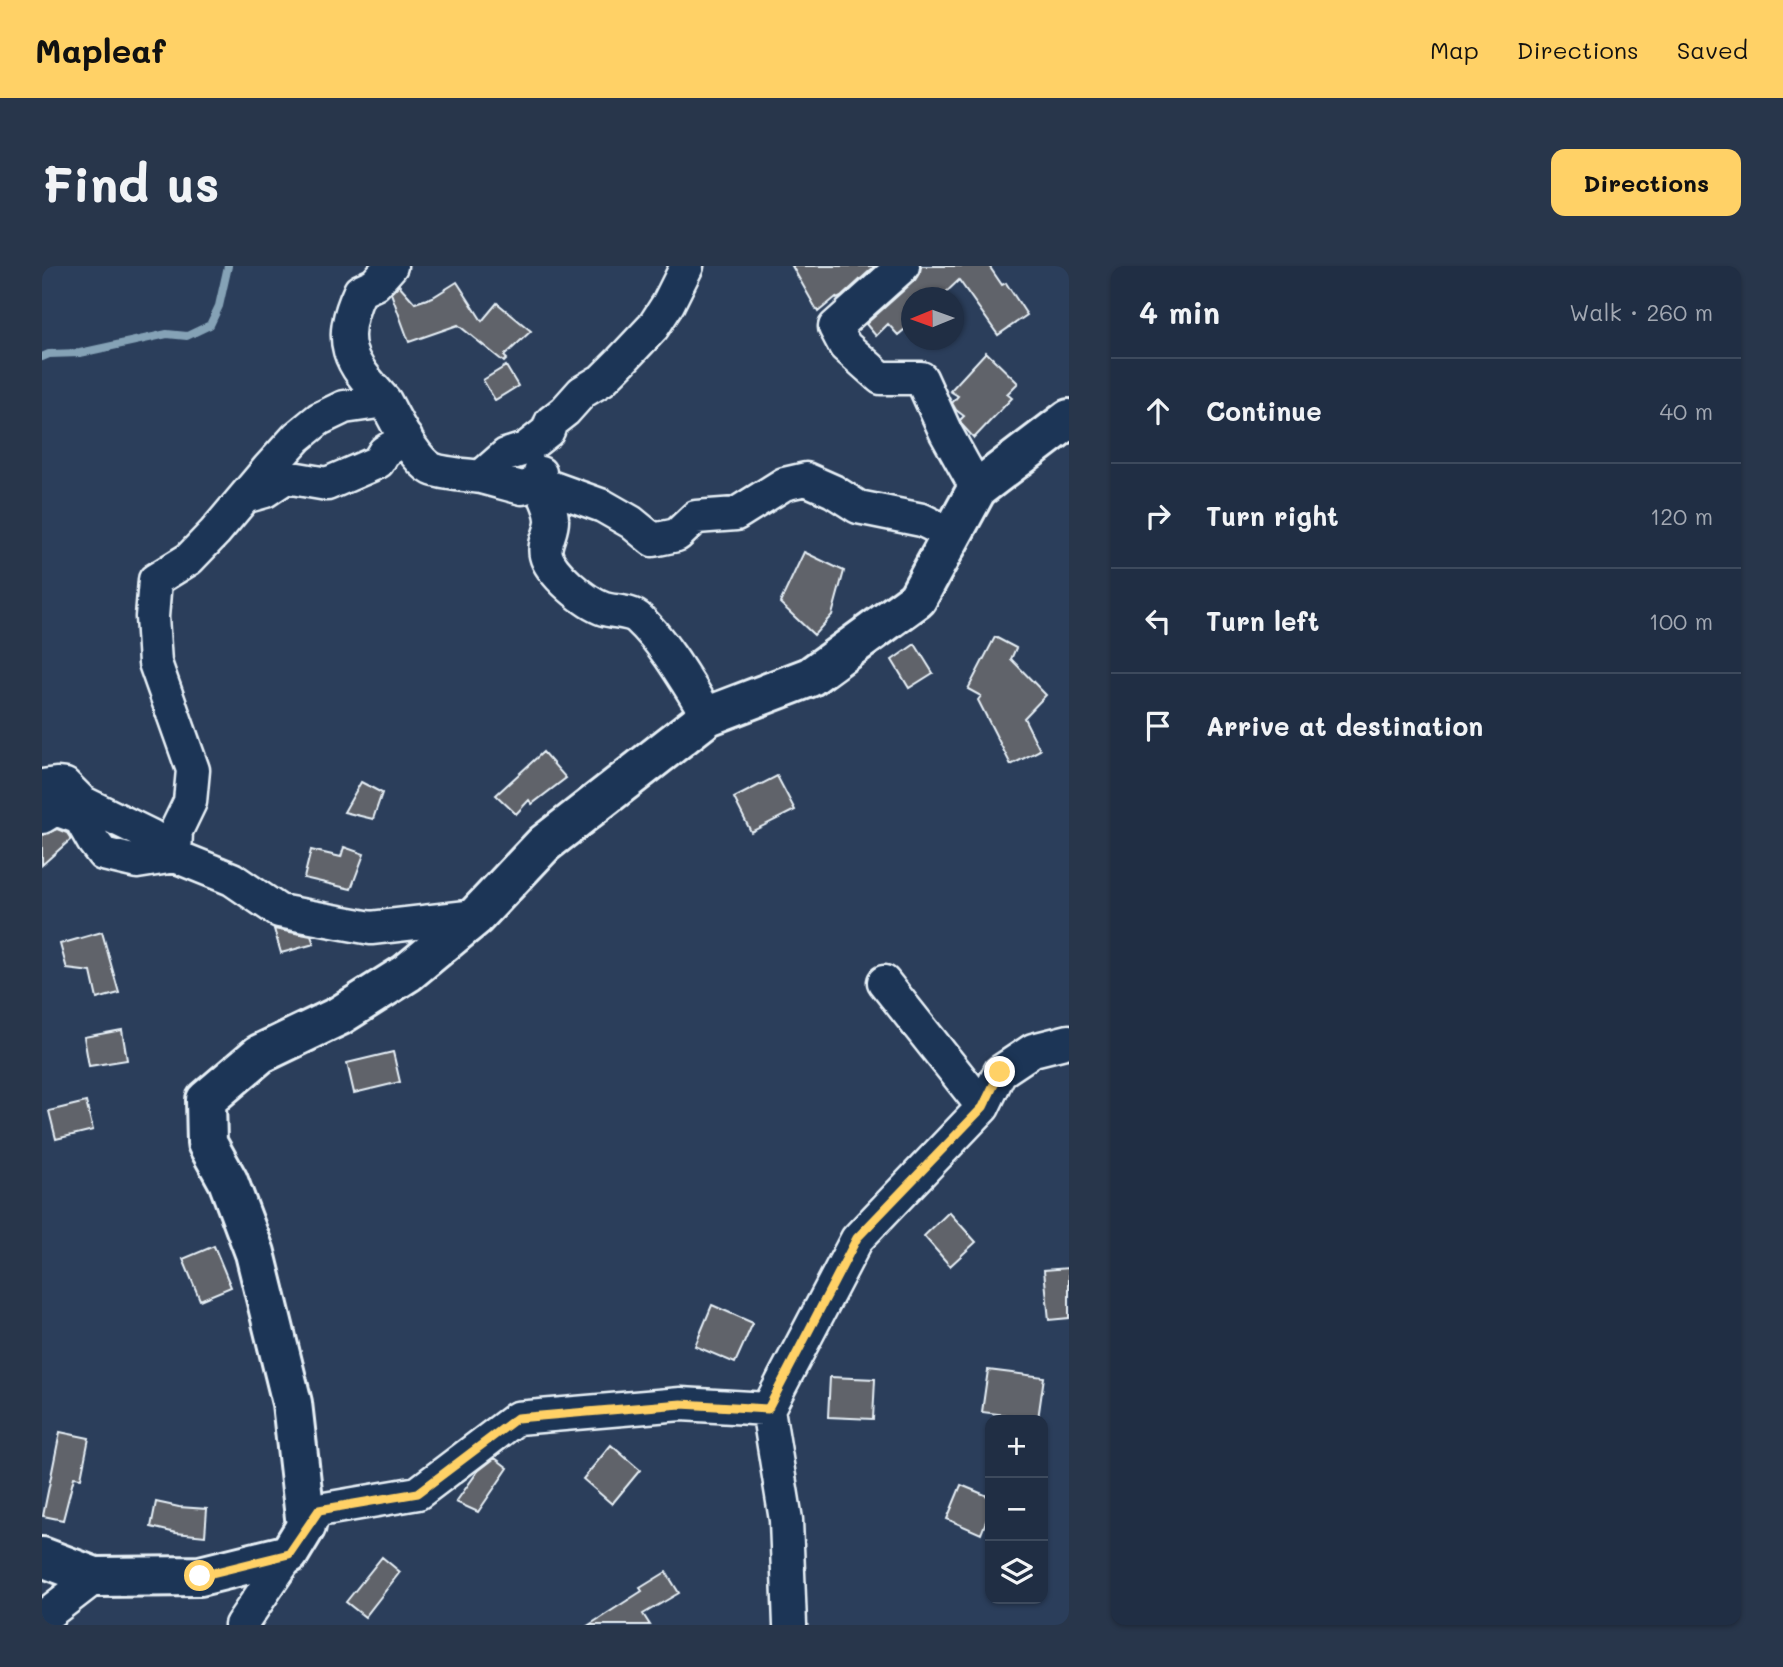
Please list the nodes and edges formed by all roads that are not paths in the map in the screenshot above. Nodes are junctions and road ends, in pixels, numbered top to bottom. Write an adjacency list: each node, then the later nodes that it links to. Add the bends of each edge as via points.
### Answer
1 (391, 266): 4 (street, via 375,284 360,291 347,328 349,353)
2 (687, 266): 6 (street, via 653,327 602,380 551,422)
3 (903, 266): 10 (street, via 835,327 845,346 881,378 921,378)
4 (385, 401): 7 (street); 11 (street, via 344,407 319,419)
5 (1069, 419): 10 (street)
6 (548, 431): 8 (street, via 525,449 506,455); 9 (street)
7 (406, 438): 8 (street, via 433,470); 11 (street, via 384,452 378,462 327,484 286,477 265,491)
8 (481, 477): 9 (street, via 522,488)
9 (539, 483): 12 (street, via 603,506 653,540 677,536 696,517 736,514 783,484 807,479 859,507 922,520); 13 (street, via 553,523 545,552 549,567 601,608 638,617)
10 (977, 489): 12 (street)
11 (243, 497): 16 (street, via 189,559 155,580 155,663 193,770 190,802 176,831)
12 (953, 535): 13 (street, via 916,599 853,646 810,677)
13 (708, 716): 17 (street, via 544,844)
14 (42, 786): 16 (street, via 65,785 82,802 151,836)
15 (42, 817): 16 (street, via 55,808 80,818 103,854 137,862)
16 (175, 856): 17 (street, via 232,879 279,911 371,928)
17 (476, 916): 22 (street, via 407,972 339,1016 260,1054 206,1100 207,1143 228,1181 255,1253 292,1404)
18 (884, 982): 20 (street)
19 (1069, 1041): 20 (street, via 1033,1050 1000,1072)
20 (983, 1107): 21 (street, via 857,1238)
21 (768, 1409): 22 (street, via 681,1404 517,1418 418,1493 319,1510); 27 (street, via 786,1520)
22 (297, 1540): 24 (street, via 200,1576); 26 (street)
23 (42, 1557): 24 (street)
24 (95, 1577): 25 (street)
25 (42, 1618)
26 (241, 1625)
27 (790, 1625)

